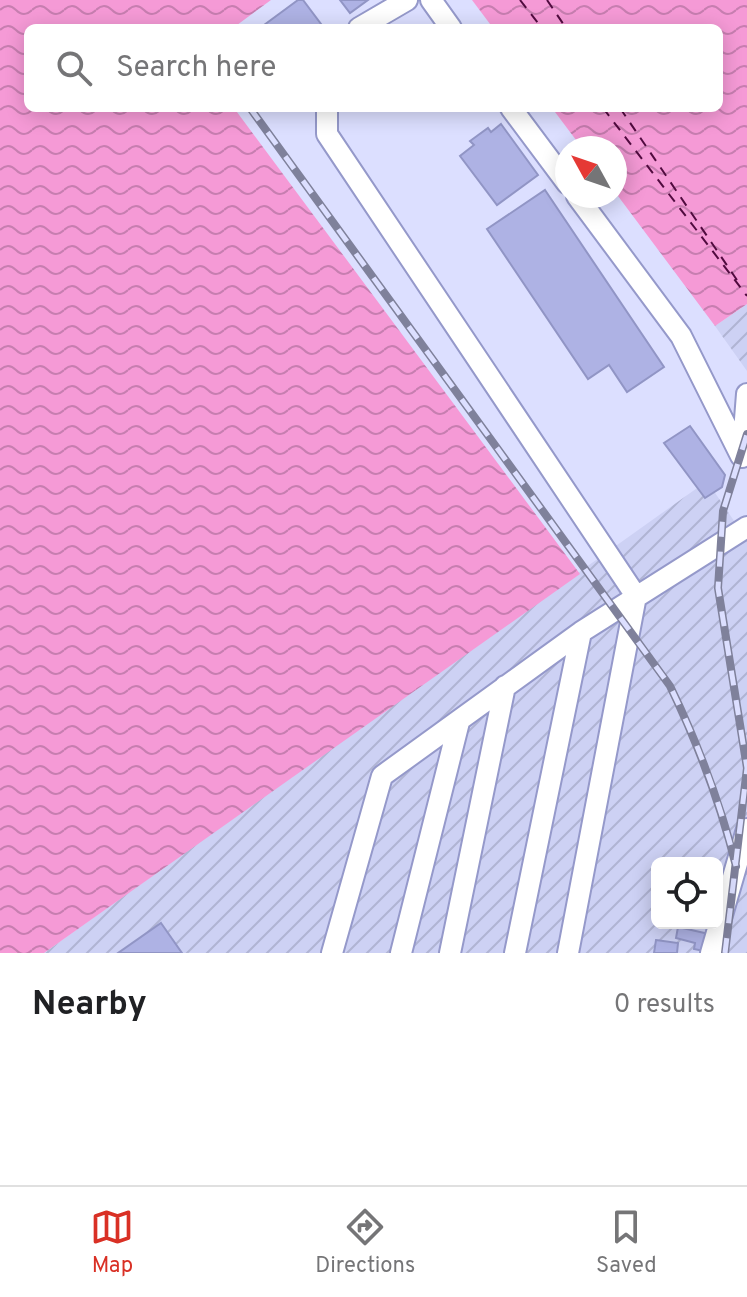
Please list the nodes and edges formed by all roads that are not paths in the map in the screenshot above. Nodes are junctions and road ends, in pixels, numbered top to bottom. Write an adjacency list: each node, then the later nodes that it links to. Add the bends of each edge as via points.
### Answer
1 (407, 0): 3 (lane)
2 (431, 0): 4 (lane)
3 (366, 24)
4 (448, 24)
5 (327, 112): 12 (lane, via 327,134)
6 (514, 112): 7 (lane)
7 (555, 167)
8 (586, 208): 10 (lane, via 681,336)
9 (747, 394): 10 (lane)
10 (744, 462)
11 (747, 527): 12 (lane)
12 (636, 596): 13 (lane); 21 (lane)
13 (581, 632): 14 (lane); 20 (lane)
14 (505, 686): 15 (lane); 19 (lane)
15 (459, 722): 17 (lane, via 382,776); 18 (lane)
16 (747, 829): 22 (lane)
17 (332, 953)
18 (401, 953)
19 (450, 953)
20 (515, 953)
21 (568, 953)
22 (711, 953)

